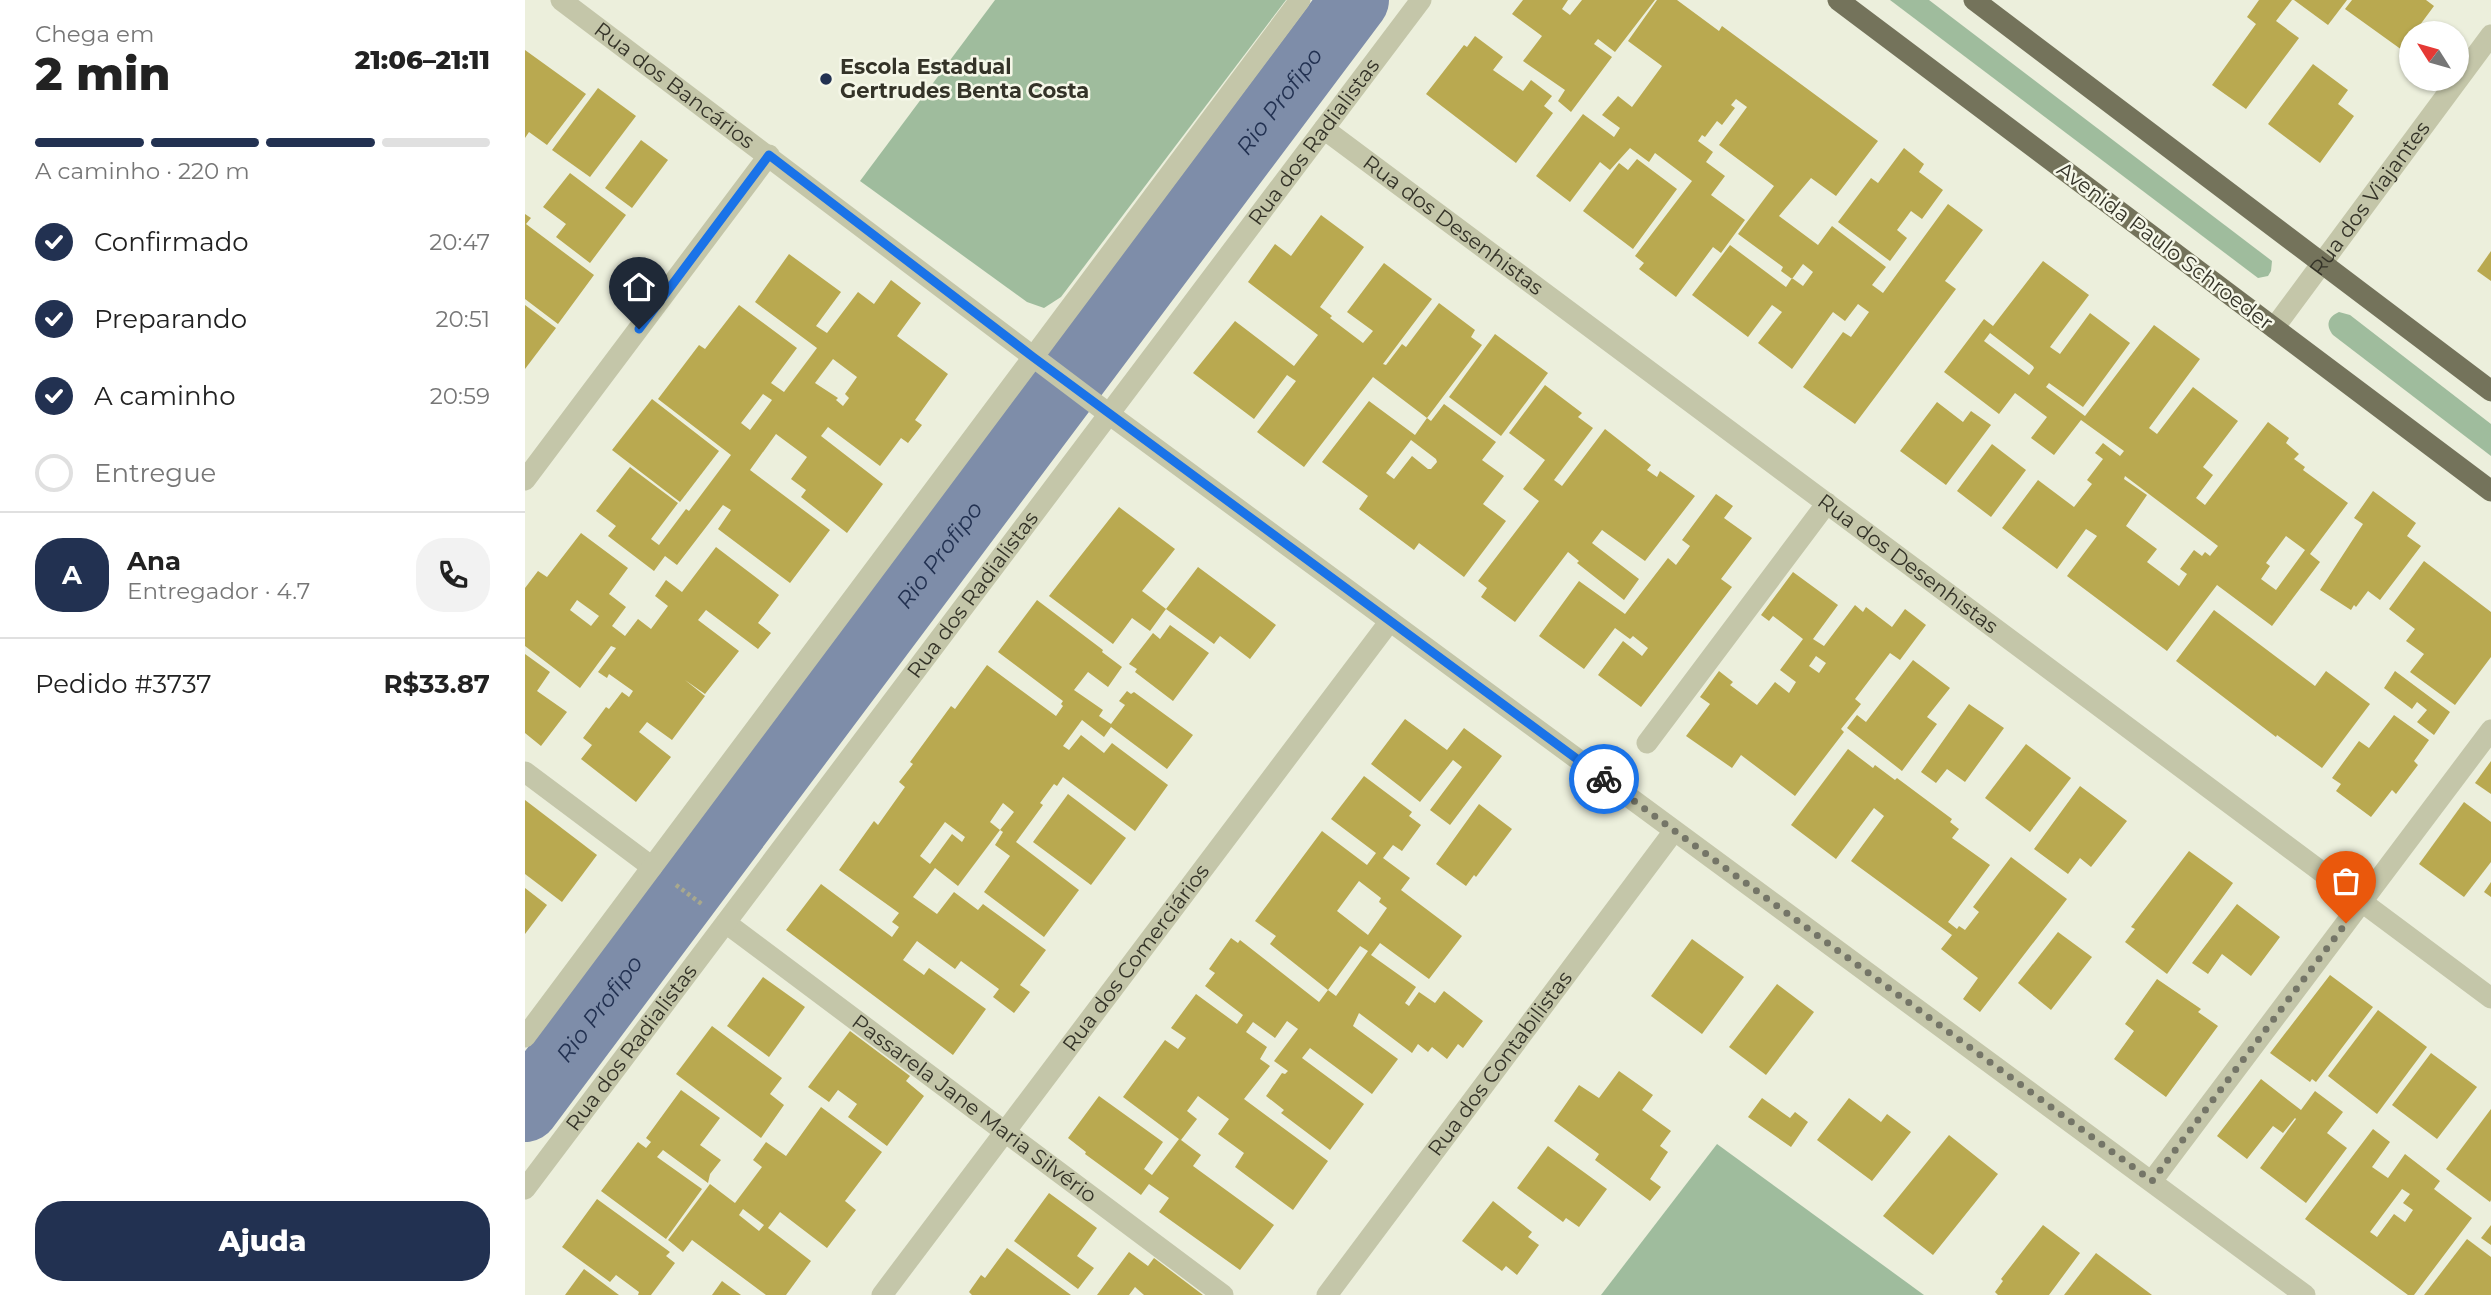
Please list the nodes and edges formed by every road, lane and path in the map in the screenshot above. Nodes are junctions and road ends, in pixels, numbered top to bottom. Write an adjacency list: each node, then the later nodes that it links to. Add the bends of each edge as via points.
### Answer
1 (561, 0): 8 (street, Rua dos Bancários)
2 (1300, 0): 11 (street)
3 (1421, 0): 7 (street, Rua dos Radialistas)
4 (1838, 0): 10 (main road, Avenida Paulo Schroeder)
5 (1974, 0): 9 (main road)
6 (2491, 35): 9 (street, Rua dos Viajantes)
7 (1324, 130): 13 (street, Rua dos Radialistas); 16 (street, Rua dos Desenhistas)
8 (769, 155): 11 (street, Rua dos Bancários); 14 (street)
9 (2322, 264): 10 (street, Rua dos Viajantes); 12 (main road)
10 (2274, 328): 15 (main road, Avenida Paulo Schroeder)
11 (1033, 357): 13 (street, Rua dos Bancários); 22 (street)
12 (2491, 391)
13 (1109, 414): 17 (street, Rua dos Bancários); 26 (street, Rua dos Radialistas)
14 (525, 481)
15 (2491, 491)
16 (1827, 503): 19 (street); 24 (street, Rua dos Desenhistas)
17 (1390, 621): 21 (street, Rua dos Bancários); 29 (street, Rua dos Comerciários)
18 (2491, 730): 24 (street)
19 (1647, 743)
20 (525, 772): 22 (street)
21 (1674, 831): 30 (street, Rua dos Bancários); 34 (street, Rua dos Contabilistas)
22 (652, 867): 28 (street)
23 (673, 883): 25 (path)
24 (2362, 902): 27 (street, Rua dos Desenhistas); 30 (street)
25 (705, 907)
26 (726, 923): 29 (street, Passarela Jane Maria Silvério); 31 (street, Rua dos Radialistas)
27 (2491, 998)
28 (525, 1037)
29 (1004, 1131): 32 (street, Rua dos Comerciários); 33 (street, Passarela Jane Maria Silvério)
30 (2152, 1181): 35 (street, Rua dos Bancários)
31 (525, 1189)
32 (881, 1295)
33 (1223, 1295)
34 (1327, 1295)
35 (2305, 1295)

